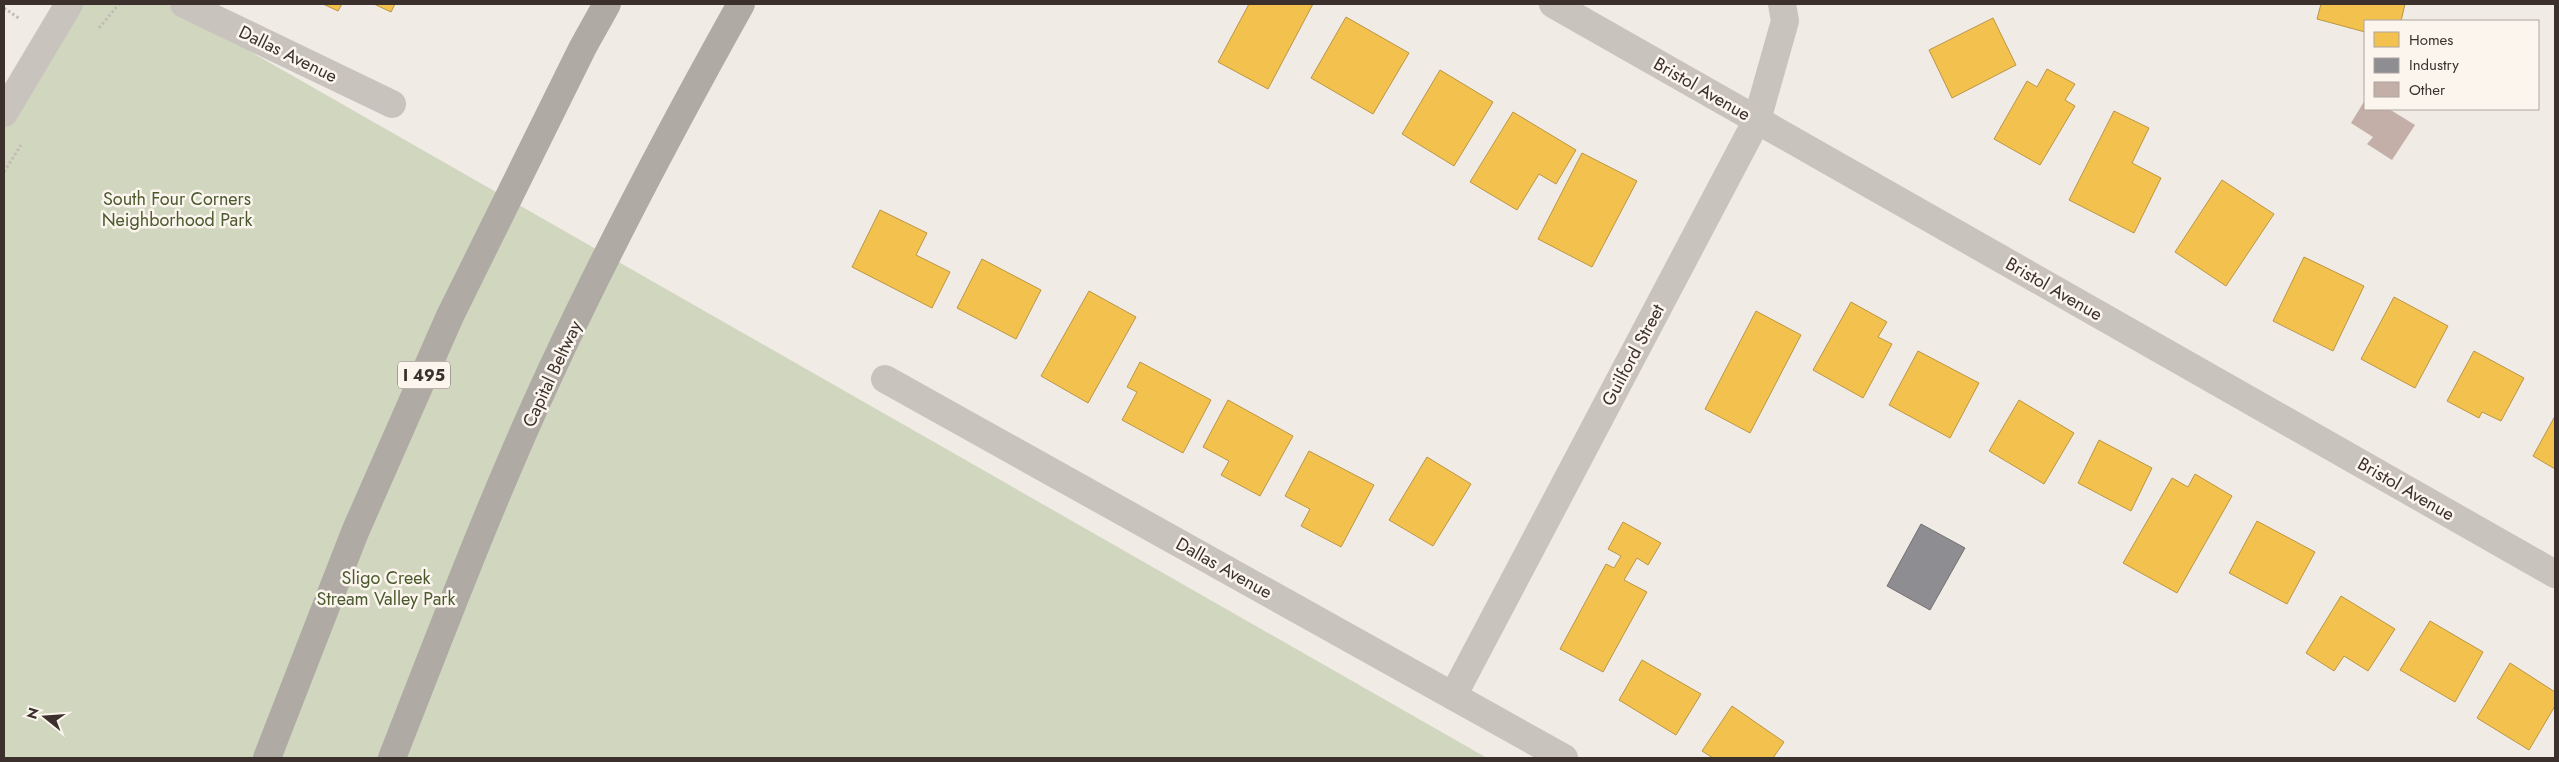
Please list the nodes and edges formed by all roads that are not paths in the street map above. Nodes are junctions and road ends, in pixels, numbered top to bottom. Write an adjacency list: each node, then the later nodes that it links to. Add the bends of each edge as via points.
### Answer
1 (69, 4): 8 (street)
2 (184, 4): 7 (street, Dallas Avenue)
3 (608, 4): 13 (highway, I 495, via 583,47 450,316 355,532)
4 (741, 4): 14 (highway, Capital Beltway, via 684,105 551,371 463,575)
5 (1553, 4): 9 (street, Bristol Avenue)
6 (1782, 4): 9 (street, Guilford Street, via 1785,21)
7 (392, 104)
8 (4, 113)
9 (1757, 120): 11 (street, Bristol Avenue); 12 (street, Guilford Street)
10 (885, 379): 12 (street, Dallas Avenue)
11 (2555, 574)
12 (1453, 696): 15 (street, Dallas Avenue)
13 (266, 758)
14 (392, 758)
15 (1564, 758)

